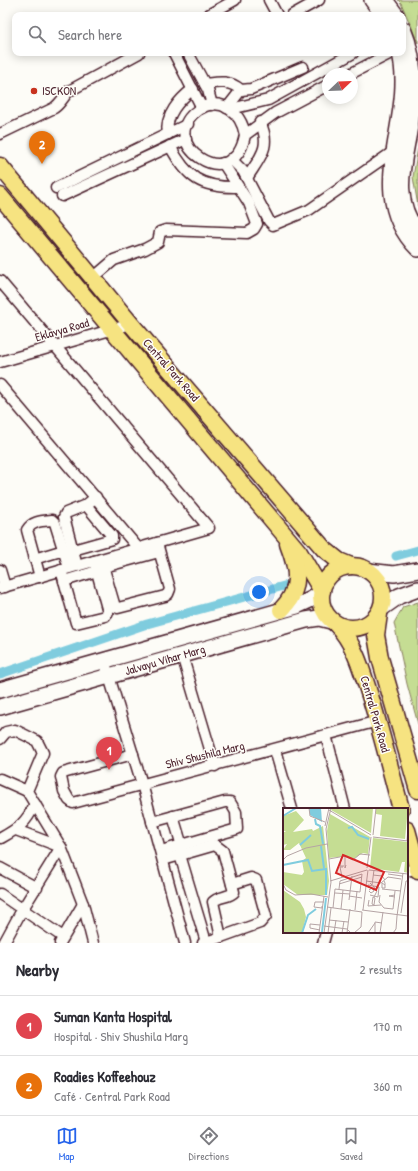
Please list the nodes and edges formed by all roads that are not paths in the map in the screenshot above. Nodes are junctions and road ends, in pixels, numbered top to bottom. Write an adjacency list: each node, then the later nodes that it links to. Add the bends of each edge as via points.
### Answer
1 (235, 0): 6 (street)
2 (269, 0): 7 (street)
3 (318, 0): 8 (street)
4 (372, 0): 9 (main road)
5 (385, 0): 10 (main road)
6 (213, 12)
7 (275, 12)
8 (297, 12)
9 (381, 12)
10 (394, 12)
11 (406, 52): 39 (main road, via 413,67 413,97 401,182 406,209)
12 (133, 56): 28 (street, via 69,91 54,108)
13 (176, 56): 21 (street)
14 (190, 56): 20 (street)
15 (348, 56): 25 (street, via 268,100)
16 (385, 56): 19 (street)
17 (403, 56): 33 (main road, via 402,103)
18 (303, 66): 23 (street, via 251,89)
19 (358, 70)
20 (205, 84): 23 (street, via 228,83); 24 (street)
21 (193, 89): 24 (street); 29 (street, via 176,106 166,127)
22 (322, 89): 26 (street)
23 (242, 90): 25 (street)
24 (207, 106): 25 (street); 27 (street, via 194,113)
25 (229, 109): 30 (street, via 238,116)
26 (260, 122): 30 (street); 36 (street, via 266,134 266,144)
27 (188, 124): 29 (street); 31 (street)
28 (0, 134)
29 (168, 134): 32 (street, via 59,192)
30 (245, 135): 34 (street, via 241,149)
31 (186, 138): 32 (street); 34 (street, via 196,157 204,162 213,164)
32 (170, 146): 37 (street, via 188,174 201,183)
33 (394, 151): 36 (street, via 309,210 273,225); 40 (main road, via 390,178 393,200 406,235)
34 (227, 161): 36 (street); 37 (street)
35 (0, 166): 41 (main road, Central Park Road)
36 (247, 178)
37 (238, 187): 41 (street, via 249,203 257,224 254,229 247,233 166,230 160,232 158,242 114,260)
38 (0, 196): 44 (main road, Central Park Road)
39 (418, 233)
40 (418, 250)
41 (93, 278): 43 (main road, Central Park Road)
42 (0, 281): 45 (street)
43 (131, 324): 44 (street, Eklavya Road); 56 (main road, Central Park Road, via 324,549 339,561)
44 (112, 329): 45 (street, Eklavya Road); 50 (main road, Central Park Road)
45 (55, 346): 46 (street, Eklavya Road); 52 (street, via 209,528)
46 (0, 362)
47 (0, 385): 48 (street)
48 (96, 497): 49 (street); 51 (street)
49 (86, 505): 53 (street, via 66,513 64,517); 53 (street, via 112,539)
50 (283, 533): 64 (main road, Central Park Road, via 306,562); 65 (main road, via 293,562 296,585 291,600)
51 (138, 548): 52 (street); 55 (street)
52 (158, 548): 55 (street); 55 (street, via 170,589 168,594 132,605 115,607)
53 (68, 550): 54 (street); 54 (street, via 52,520 39,521 27,530); 57 (street)
54 (34, 558): 60 (street)
55 (99, 564): 57 (street); 62 (street); 62 (street, via 108,612 105,616 76,623)
56 (351, 566): 58 (main road); 64 (main road, via 334,572 325,581)
57 (69, 568): 60 (street); 62 (street)
58 (368, 570): 59 (main road, via 394,574); 66 (main road, via 381,584 384,596)
59 (418, 570)
60 (40, 577): 61 (street)
61 (1, 581)
62 (64, 581)
63 (418, 589): 66 (main road, via 399,596)
64 (321, 592): 65 (main road, Jalvayu Vihar Marg, via 305,603); 67 (main road, via 324,611)
65 (280, 610): 69 (main road, Jalvayu Vihar Marg)
66 (380, 611): 67 (main road, via 371,623 360,628 348,629); 81 (main road, Central Park Road, via 376,635 380,658)
67 (334, 622): 68 (main road, Jalvayu Vihar Marg, via 313,618); 73 (main road, Central Park Road, via 356,652)
68 (182, 655): 70 (main road, Jalvayu Vihar Marg); 78 (street)
69 (104, 660): 70 (street); 71 (main road, Jalvayu Vihar Marg)
70 (108, 676): 72 (main road, Jalvayu Vihar Marg); 77 (street)
71 (0, 690)
72 (0, 707)
73 (378, 721): 74 (street, Shiv Shushila Marg); 86 (main road, Central Park Road)
74 (326, 735): 76 (street, Shiv Shushila Marg); 85 (street)
75 (0, 739): 82 (street, via 6,732 15,730 37,741 43,753)
76 (274, 750): 78 (street, Shiv Shushila Marg); 84 (street)
77 (133, 754): 80 (street); 80 (street, Shiv Shushila Marg, via 65,771 61,777 64,791 74,803)
78 (215, 766): 80 (street, Shiv Shushila Marg)
79 (0, 779): 82 (street)
80 (142, 784): 88 (street)
81 (418, 790)
82 (27, 791): 83 (street)
83 (35, 804): 89 (street, via 27,821); 92 (street)
84 (292, 808)
85 (345, 808)
86 (401, 808)
87 (173, 816): 88 (street); 94 (street); 94 (street, via 225,802 230,802 236,812 237,829)
88 (152, 822): 95 (street)
89 (16, 830): 90 (street); 92 (street)
90 (1, 836): 93 (street)
91 (408, 836): 97 (main road)
92 (61, 847): 99 (street); 101 (street)
93 (0, 849)
94 (181, 850): 95 (street); 98 (street, via 215,845 223,851); 109 (street)
95 (162, 856): 108 (street)
96 (0, 868): 99 (street)
97 (414, 870)
98 (232, 884): 104 (street, via 232,894 213,902); 104 (street, via 251,878 256,880 266,916 260,923)
99 (36, 888): 102 (street)
100 (0, 894): 102 (street)
101 (82, 904): 106 (street); 107 (street)
102 (22, 910): 105 (street); 106 (street)
103 (326, 933): 110 (street)
104 (221, 937): 109 (street)
105 (3, 938)
106 (62, 940)
107 (94, 943)
108 (185, 943)
109 (205, 943)
110 (322, 943)

